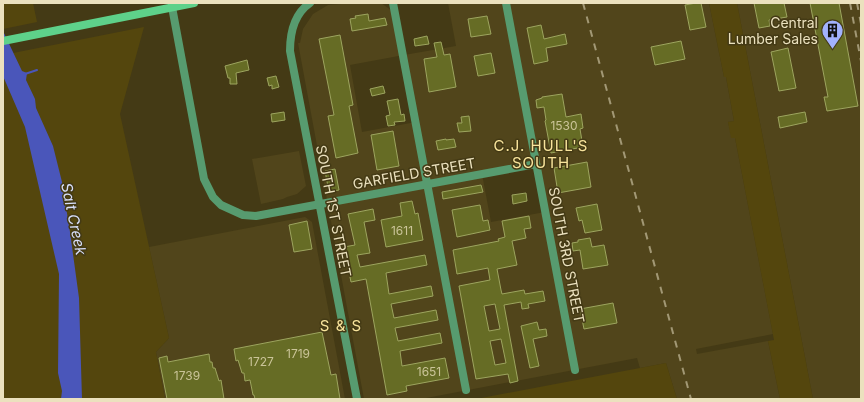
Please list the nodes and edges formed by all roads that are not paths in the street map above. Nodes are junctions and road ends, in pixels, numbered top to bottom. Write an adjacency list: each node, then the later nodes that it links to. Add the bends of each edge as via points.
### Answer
1 (194, 3): 5 (main road)
2 (310, 3): 9 (street, SOUTH 1ST STREET, via 297,17 292,28 290,51)
3 (394, 3): 8 (street)
4 (506, 3): 7 (street, SOUTH 3RD STREET)
5 (172, 7): 6 (main road); 9 (street, GARFIELD STREET, via 203,173 212,197 230,210 251,216)
6 (3, 41)
7 (536, 164): 8 (street, GARFIELD STREET); 10 (street, SOUTH 3RD STREET)
8 (428, 184): 9 (street, GARFIELD STREET); 11 (street)
9 (319, 204): 12 (street, SOUTH 1ST STREET)
10 (575, 370)
11 (466, 390)
12 (356, 399)

